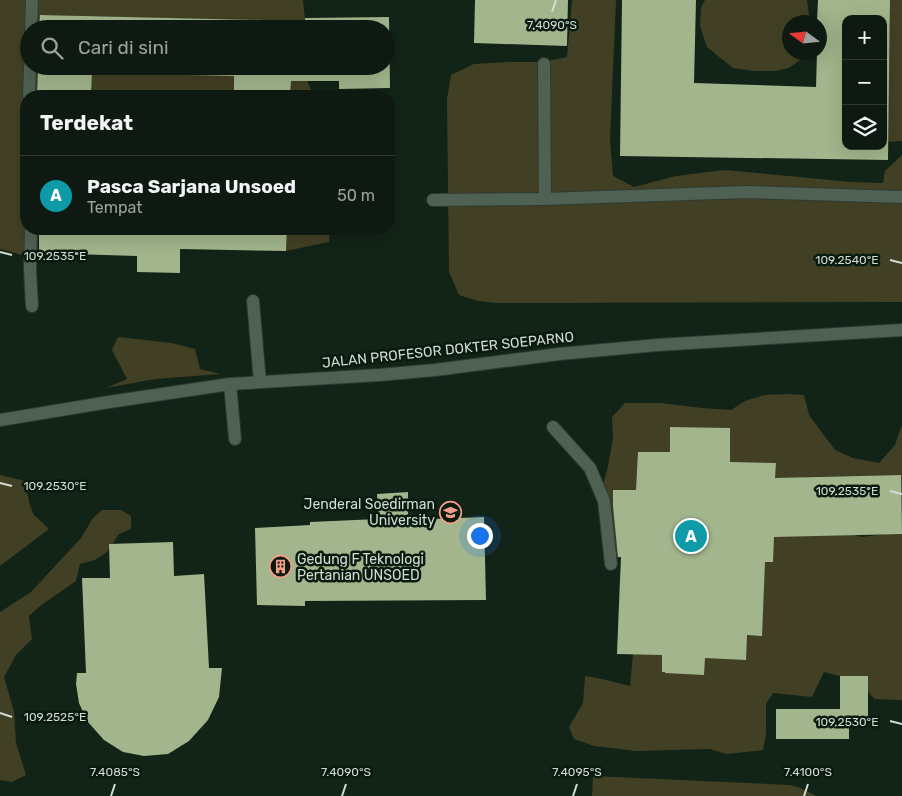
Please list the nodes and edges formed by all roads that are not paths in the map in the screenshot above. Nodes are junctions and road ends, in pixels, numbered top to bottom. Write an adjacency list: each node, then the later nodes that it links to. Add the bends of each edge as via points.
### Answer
1 (32, 0): 2 (street)
2 (31, 20)
3 (544, 64): 7 (street)
4 (30, 75): 5 (street)
5 (29, 90)
6 (902, 198): 7 (street, via 746,192)
7 (545, 199): 8 (street)
8 (433, 200)
9 (31, 235): 11 (street)
10 (253, 301): 13 (street)
11 (32, 306)
12 (902, 330): 13 (street, JALAN PROFESOR DOKTER SOEPARNO, via 657,345 435,370)
13 (260, 382): 14 (street, JALAN PROFESOR DOKTER SOEPARNO)
14 (230, 384): 15 (street, JALAN PROFESOR DOKTER SOEPARNO); 17 (street)
15 (0, 420)
16 (553, 427): 18 (street, via 590,468 604,501)
17 (235, 439)
18 (611, 564)

